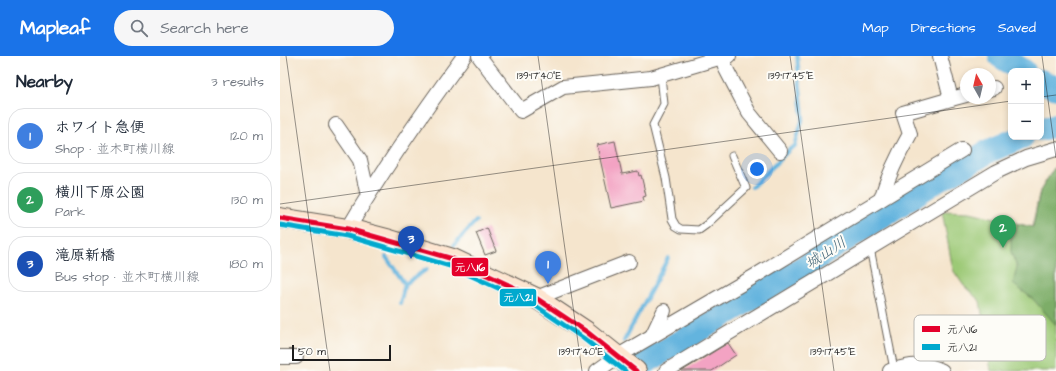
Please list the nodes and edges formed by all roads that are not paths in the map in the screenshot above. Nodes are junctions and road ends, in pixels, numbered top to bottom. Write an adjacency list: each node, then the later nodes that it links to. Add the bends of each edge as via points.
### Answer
1 (464, 56): 13 (street)
2 (479, 56): 5 (street, via 521,111 563,87)
3 (725, 56): 5 (street); 11 (street, via 726,69 749,113)
4 (940, 56): 7 (street)
5 (661, 76): 12 (lane, via 664,104 653,125 666,178 672,220 676,226 681,229 698,230 746,188)
6 (960, 97): 7 (street)
7 (951, 99): 14 (street, via 903,113 910,134 896,159)
8 (336, 125): 13 (street, via 360,160)
9 (1056, 149): 17 (street, via 1010,164)
10 (962, 150): 14 (street)
11 (780, 151)
12 (732, 156)
13 (368, 196): 16 (street)
14 (881, 199): 21 (street)
15 (280, 218): 16 (street)
16 (348, 229): 19 (street, via 453,259)
17 (870, 248): 25 (lane); 27 (street)
18 (629, 262): 19 (street)
19 (536, 298): 24 (street, via 587,332)
20 (664, 311): 21 (street)
21 (652, 336): 24 (street)
22 (280, 357): 23 (street)
23 (296, 357)
24 (625, 362): 26 (street)
25 (892, 370): 28 (street, via 920,364)
26 (597, 371)
27 (666, 371)
28 (942, 371)

